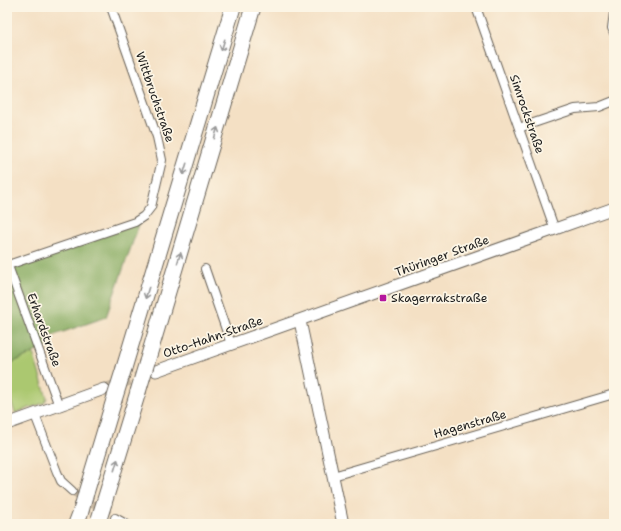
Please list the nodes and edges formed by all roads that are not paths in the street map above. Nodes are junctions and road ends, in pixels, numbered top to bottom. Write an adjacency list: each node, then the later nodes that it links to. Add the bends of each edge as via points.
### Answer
1 (111, 7): 11 (street, Wittbruchstraße, via 158,137 162,160 151,207 135,222)
2 (233, 7): 18 (highway, one-way to 18, bridge, via 124,368)
3 (253, 7): 16 (highway, one-way to 3)
4 (476, 7): 8 (street, Simrockstraße)
5 (614, 13): 6 (street)
6 (614, 33)
7 (614, 101): 8 (street, via 599,107 575,109)
8 (519, 128): 10 (street, Simrockstraße)
9 (614, 208): 10 (street, Thüringer Straße)
10 (555, 230): 13 (street, Thüringer Straße)
11 (7, 264): 19 (street, Erhardstraße)
12 (205, 269): 15 (street)
13 (300, 321): 14 (street, Thüringer Straße); 22 (street)
14 (278, 329): 15 (street, Otto-Hahn-Straße)
15 (230, 344): 16 (street, Otto-Hahn-Straße)
16 (151, 366): 26 (highway, one-way to 16, bridge, via 138,392)
17 (614, 394): 22 (street, Hagenstraße)
18 (109, 395): 19 (street); 23 (highway)
19 (59, 406): 20 (street)
20 (35, 415): 21 (street); 23 (street, via 61,481)
21 (7, 424)
22 (333, 476): 28 (street)
23 (79, 492): 24 (highway, bridge)
24 (78, 517)
25 (115, 518): 27 (street)
26 (98, 521)
27 (126, 524)
28 (343, 524)

